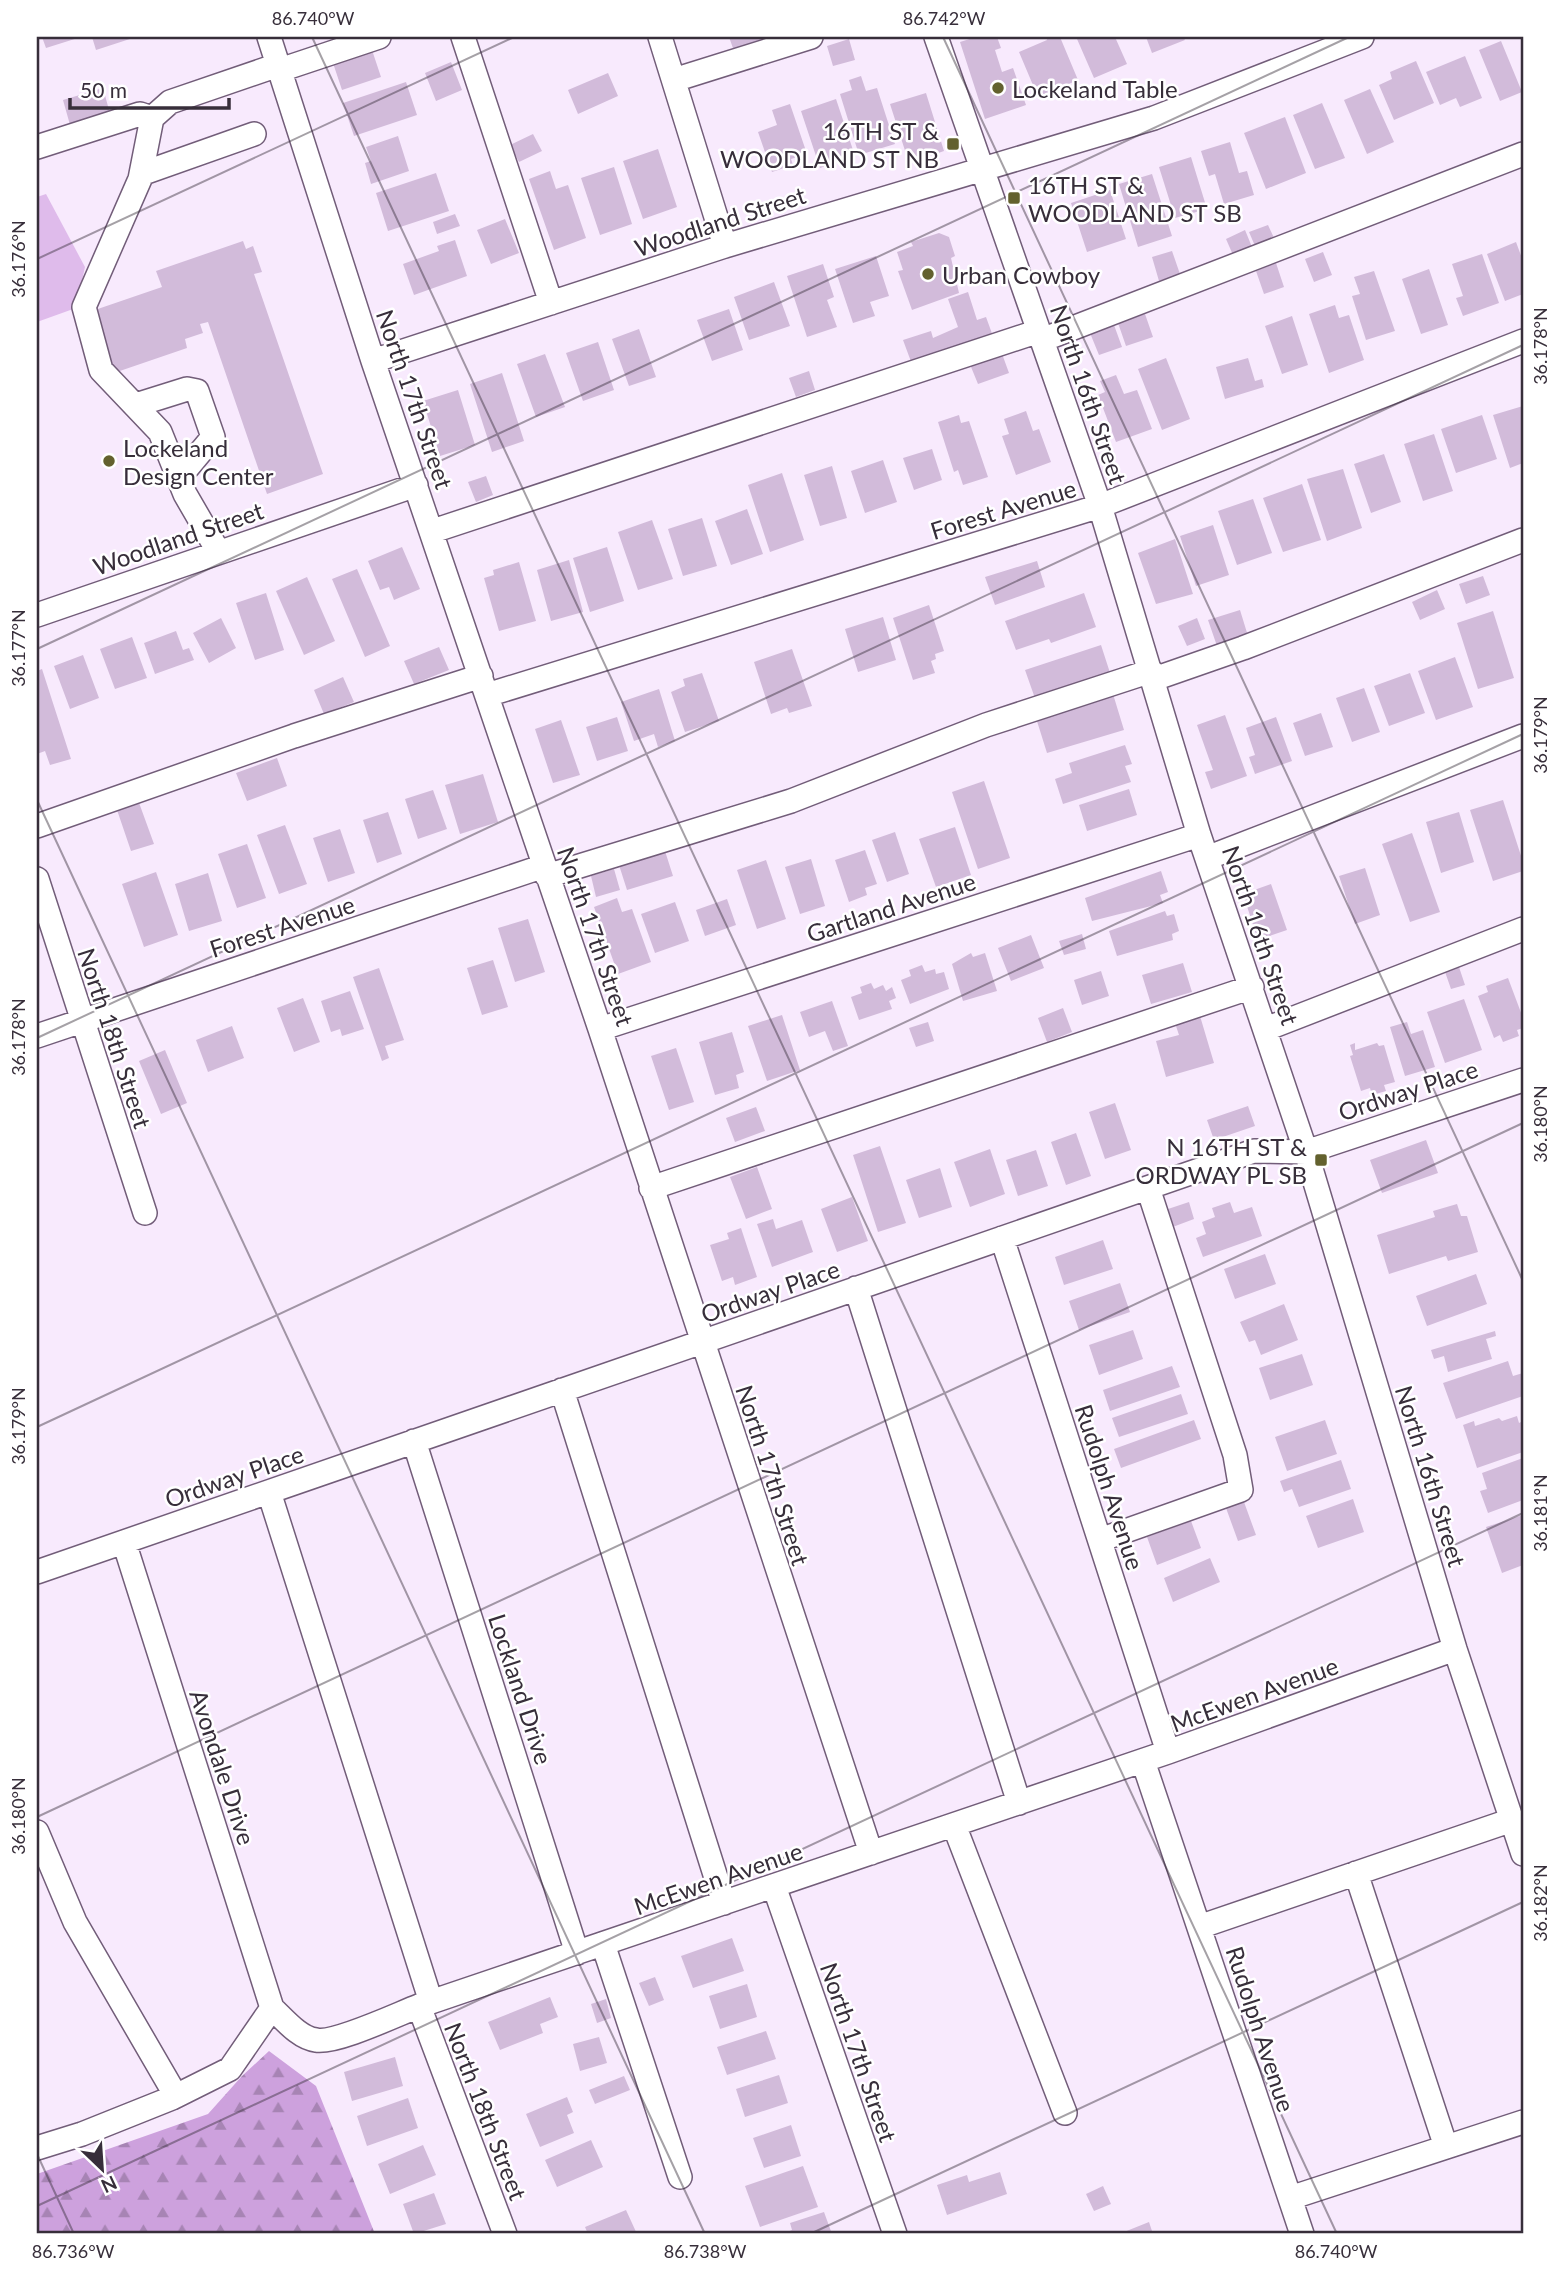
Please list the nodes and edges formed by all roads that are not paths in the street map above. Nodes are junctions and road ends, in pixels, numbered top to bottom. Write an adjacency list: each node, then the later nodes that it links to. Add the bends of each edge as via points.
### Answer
1 (269, 37): 8 (street, North 17th Street)
2 (379, 37): 8 (street)
3 (463, 37): 17 (street)
4 (660, 37): 9 (street)
5 (811, 37): 9 (street)
6 (936, 37): 14 (street, North 16th Street)
7 (1362, 37): 14 (street, Woodland Street, via 1154,118)
8 (279, 68): 10 (street, via 170,102); 20 (street, North 17th Street)
9 (674, 80): 16 (street)
10 (152, 118): 12 (street, via 140,114); 15 (street)
11 (254, 134): 15 (street)
12 (37, 147)
13 (1523, 154): 18 (street)
14 (981, 168): 16 (street, Woodland Street); 18 (street, North 16th Street)
15 (141, 174): 21 (street, via 84,307 101,370)
16 (724, 246): 17 (street, Woodland Street)
17 (551, 303): 20 (street, Woodland Street)
18 (1040, 335): 24 (street, North 16th Street); 25 (street)
19 (1523, 341): 24 (street, Forest Avenue)
20 (373, 362): 23 (street, North 17th Street)
21 (136, 405): 22 (street, via 160,432); 22 (street, via 197,390 213,437)
22 (178, 479): 27 (street)
23 (416, 485): 25 (street, North 17th Street); 27 (street, Woodland Street)
24 (1100, 506): 29 (street, North 16th Street); 30 (street, Forest Avenue)
25 (433, 531): 30 (street, North 17th Street)
26 (1523, 540): 29 (street, Forest Avenue, via 1243,648)
27 (218, 551): 28 (street, Woodland Street)
28 (37, 615)
29 (1153, 675): 33 (street, North 16th Street); 35 (street, Forest Avenue, via 997,720 791,801)
30 (484, 686): 32 (street, Forest Avenue, via 294,736); 35 (street, North 17th Street)
31 (1523, 736): 34 (street)
32 (37, 826)
33 (1199, 835): 34 (street, North 16th Street); 40 (street, Gartland Avenue)
34 (1207, 858): 38 (street, North 16th Street)
35 (545, 871): 39 (street, Forest Avenue); 40 (street, North 17th Street)
36 (37, 878): 39 (street, North 18th Street)
37 (1523, 929): 41 (street)
38 (1252, 987): 41 (street, North 16th Street); 45 (street)
39 (81, 1021): 42 (street, Forest Avenue); 47 (street, North 18th Street)
40 (600, 1028): 45 (street, North 17th Street)
41 (1266, 1029): 44 (street, North 16th Street)
42 (37, 1036)
43 (1521, 1088): 44 (street, Ordway Place)
44 (1306, 1152): 46 (street, Ordway Place, via 1254,1151); 57 (street, North 16th Street)
45 (651, 1188): 50 (street, North 17th Street)
46 (1149, 1188): 48 (street, Ordway Place); 54 (street, via 1235,1455 1241,1490)
47 (145, 1213)
48 (1002, 1238): 49 (street, Ordway Place); 54 (street, Rudolph Avenue)
49 (856, 1288): 50 (street, Ordway Place); 60 (street)
50 (701, 1342): 51 (street, Ordway Place); 64 (street, North 17th Street)
51 (562, 1390): 52 (street, Ordway Place); 68 (street)
52 (414, 1441): 53 (street, Ordway Place); 71 (street, Lockland Drive)
53 (269, 1492): 55 (street, Ordway Place); 72 (street, North 18th Street)
54 (1100, 1540): 58 (street, Rudolph Avenue)
55 (124, 1542): 56 (street, Ordway Place); 73 (street, Avondale Drive)
56 (37, 1572)
57 (1455, 1649): 58 (street, McEwen Avenue); 61 (street, North 16th Street)
58 (1168, 1752): 59 (street, McEwen Avenue)
59 (1143, 1761): 60 (street, McEwen Avenue); 69 (street, Rudolph Avenue)
60 (1019, 1803): 62 (street, McEwen Avenue)
61 (1512, 1820): 65 (street, North 16th Street); 66 (street)
62 (954, 1825): 64 (street, McEwen Avenue); 75 (street)
63 (37, 1832): 74 (street, via 75,1922)
64 (871, 1853): 67 (street, McEwen Avenue)
65 (1523, 1854)
66 (1356, 1873): 69 (street); 77 (street)
67 (774, 1886): 68 (street, McEwen Avenue); 82 (street, North 17th Street)
68 (724, 1903): 70 (street, McEwen Avenue)
69 (1199, 1927): 80 (street, Rudolph Avenue)
70 (603, 1944): 71 (street, McEwen Avenue); 79 (street)
71 (577, 1953): 72 (street, McEwen Avenue)
72 (425, 2004): 73 (street, McEwen Avenue, via 333,2039 315,2040 297,2031); 81 (street, North 18th Street)
73 (272, 2008): 74 (street, via 230,2069)
74 (176, 2096): 78 (street)
75 (1065, 2113)
76 (1523, 2122): 77 (street)
77 (1446, 2147): 80 (street)
78 (37, 2148)
79 (680, 2177)
80 (1290, 2199): 83 (street, Rudolph Avenue)
81 (505, 2234)
82 (895, 2234)
83 (1302, 2234)

